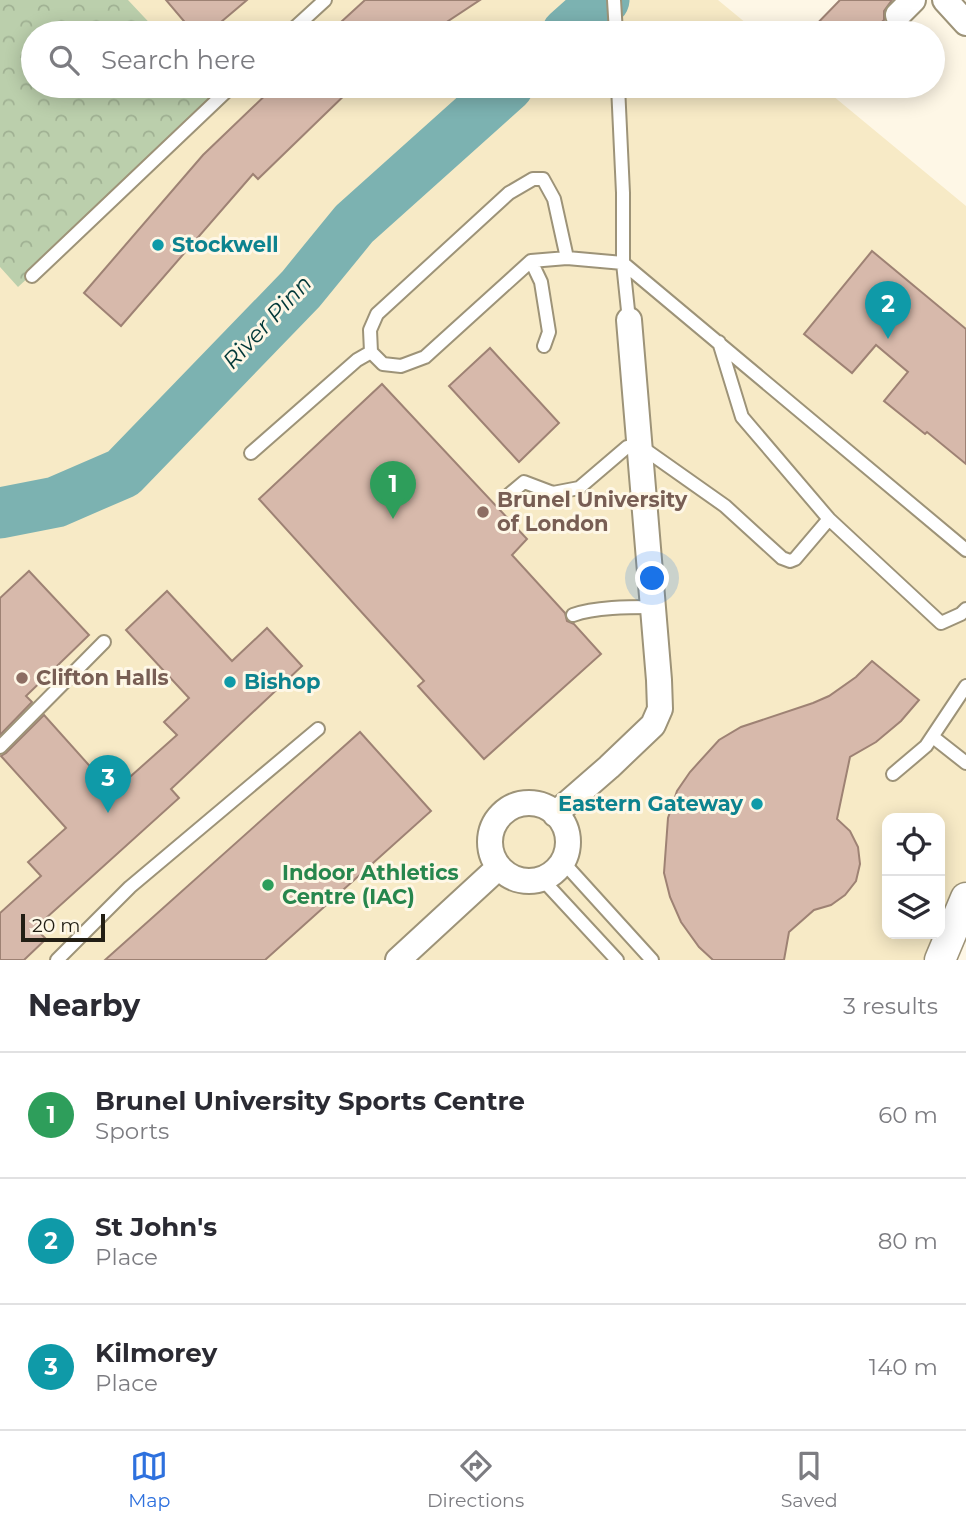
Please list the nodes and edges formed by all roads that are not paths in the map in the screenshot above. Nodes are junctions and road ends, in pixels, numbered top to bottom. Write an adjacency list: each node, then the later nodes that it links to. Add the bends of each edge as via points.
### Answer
1 (326, 0): 3 (lane)
2 (944, 0): 4 (street)
3 (302, 21)
4 (966, 23)
5 (219, 98): 10 (lane)
6 (619, 98): 9 (lane)
7 (567, 258): 8 (lane); 9 (lane); 14 (lane, via 554,199 543,178 533,180 509,193 377,314 370,330)
8 (531, 261): 13 (lane, via 541,282 549,332); 14 (lane, via 425,357 401,366 383,364)
9 (623, 263): 11 (lane); 12 (lane)
10 (32, 276)
11 (629, 320): 15 (street)
12 (719, 342): 18 (lane, via 741,416); 19 (lane)
13 (544, 346)
14 (371, 352): 16 (lane)
15 (640, 446): 17 (lane, via 627,447 579,488 553,493 524,482); 18 (lane, via 725,506 782,558 795,559); 20 (street)
16 (251, 453)
17 (505, 498)
18 (829, 519): 21 (lane, via 941,623)
19 (966, 550)
20 (652, 607): 22 (lane); 30 (street, via 660,709 653,724)
21 (966, 609)
22 (573, 615)
23 (104, 642): 27 (lane)
24 (965, 686): 26 (lane)
25 (318, 729): 35 (lane, via 130,887)
26 (933, 737): 28 (lane); 29 (lane)
27 (0, 747)
28 (966, 763)
29 (893, 774)
30 (555, 814): 31 (street, via 567,835); 32 (street, via 531,803 503,812 489,843)
31 (563, 862): 33 (street); 38 (lane)
32 (499, 867): 33 (street, via 518,880); 36 (street)
33 (542, 879): 37 (lane)
34 (966, 898): 39 (street)
35 (57, 960)
36 (398, 960)
37 (617, 960)
38 (652, 960)
39 (940, 960)

